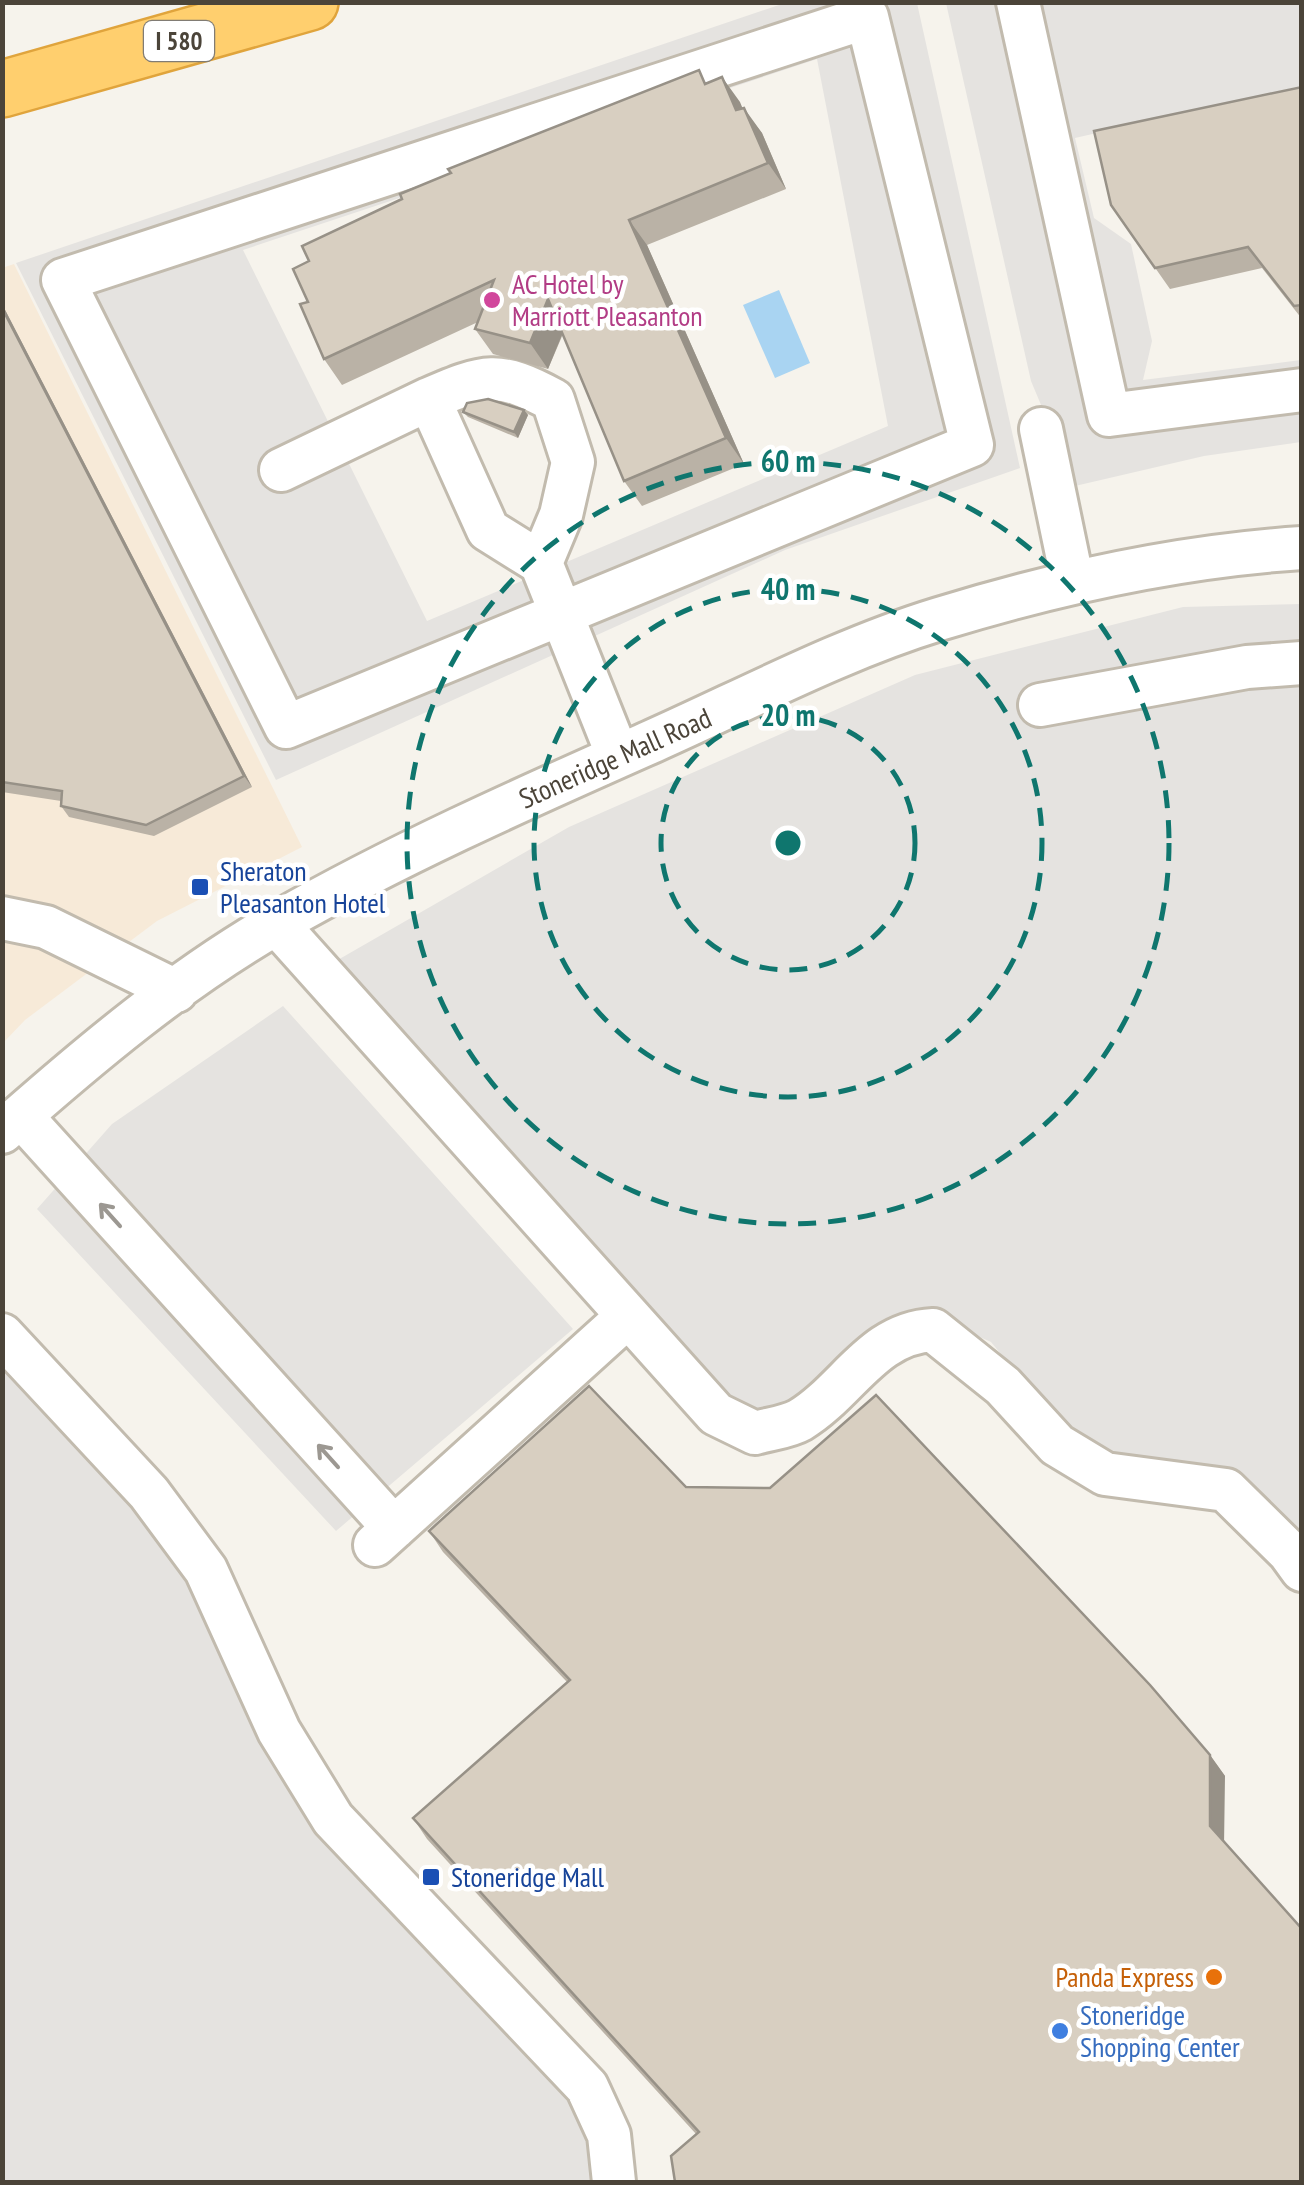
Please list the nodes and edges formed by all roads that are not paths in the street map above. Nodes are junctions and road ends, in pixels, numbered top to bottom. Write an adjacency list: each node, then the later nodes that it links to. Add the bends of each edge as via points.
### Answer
1 (310, 2): 3 (highway, I 580)
2 (1018, 2): 5 (street, via 1108,415)
3 (25, 84): 4 (highway)
4 (2, 120)
5 (1302, 390)
6 (429, 399): 8 (street); 10 (street, via 488,530); 10 (street, via 476,379 517,380 553,400 573,462)
7 (1041, 430): 11 (street)
8 (282, 470)
9 (1302, 548): 11 (street, Stoneridge Mall Road, via 1226,554)
10 (541, 563): 12 (street)
11 (1073, 582): 15 (street, Stoneridge Mall Road, via 936,620)
12 (560, 614): 12 (street, via 286,727 63,280 867,17 972,445); 15 (street)
13 (1302, 664): 14 (street, via 1247,667)
14 (1040, 705)
15 (618, 756): 17 (street, Stoneridge Mall Road, via 394,859)
16 (2, 918): 18 (street, via 60,932)
17 (276, 923): 18 (street, Stoneridge Mall Road); 20 (street)
18 (176, 991): 19 (street, Stoneridge Mall Road)
19 (12, 1124): 20 (street, one-way to 19, via 384,1537)
20 (628, 1316): 22 (street, via 716,1414 755,1433 799,1421 906,1332 932,1330 1003,1386 1057,1445 1105,1474 1226,1490)
21 (2, 1335): 23 (street, via 149,1493 206,1570 279,1731 333,1820 587,2088 609,2136)
22 (1302, 1570)
23 (614, 2182)

